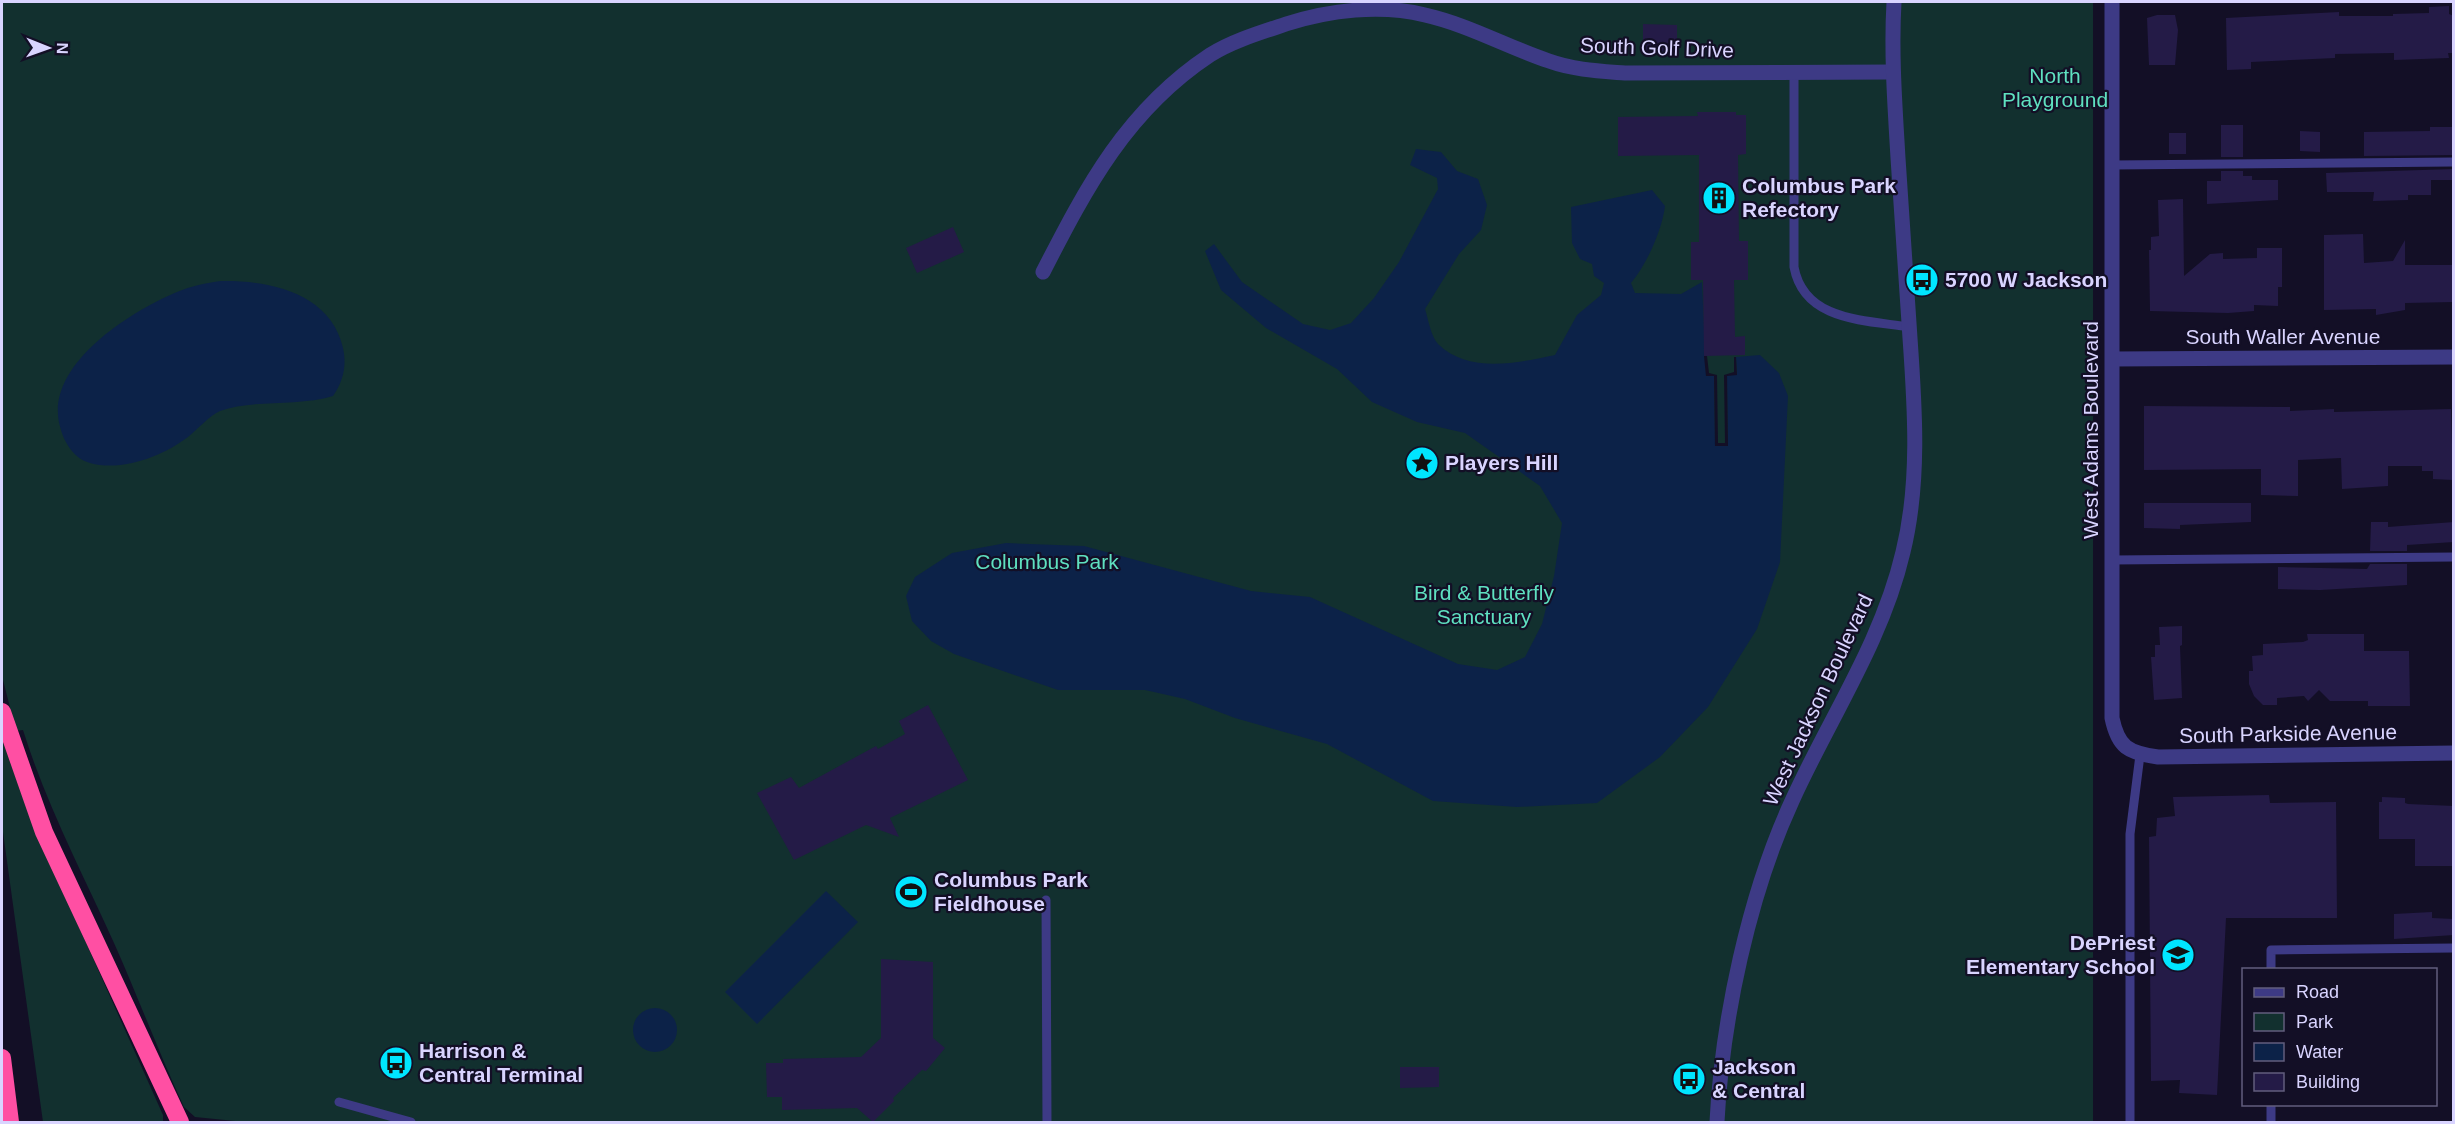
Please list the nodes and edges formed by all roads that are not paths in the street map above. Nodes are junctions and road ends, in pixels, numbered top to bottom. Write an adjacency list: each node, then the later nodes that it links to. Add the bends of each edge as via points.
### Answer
1 (1894, 2): 4 (street, West Jackson Boulevard)
2 (2112, 2): 6 (street, West Adams Boulevard)
3 (1794, 72): 4 (street, South Golf Drive); 7 (street, South Golf Drive, via 1586,70 1550,61 1469,28 1422,14 1373,10 1308,17 1212,54 1174,82 1139,116 1109,154 1085,189); 8 (lane, via 1797,284 1815,305 1830,312)
4 (1893, 72): 8 (street, West Jackson Boulevard)
5 (2454, 162): 6 (lane)
6 (2112, 165): 10 (street, West Adams Boulevard)
7 (1043, 272)
8 (1909, 327): 27 (street, West Jackson Boulevard, via 1914,462 1904,551 1878,631 1816,749 1766,866 1737,976)
9 (2454, 357): 10 (street, South Waller Avenue)
10 (2113, 359): 12 (street, West Adams Boulevard)
11 (2454, 556): 12 (lane)
12 (2112, 560): 14 (street, West Adams Boulevard, via 2112,718 2116,735)
13 (2, 712): 24 (highway, via 44,832)
14 (2125, 748): 16 (street, South Parkside Avenue)
15 (2454, 753): 16 (street, South Parkside Avenue)
16 (2140, 755): 28 (lane, via 2130,834)
17 (1046, 900): 26 (lane)
18 (2454, 948): 19 (lane, via 2271,950)
19 (2271, 968)
20 (2, 1058): 23 (highway)
21 (339, 1102): 25 (lane)
22 (2271, 1106): 29 (lane)
23 (10, 1122)
24 (180, 1122)
25 (411, 1122)
26 (1047, 1122)
27 (1717, 1122)
28 (2130, 1122)
29 (2271, 1122)

